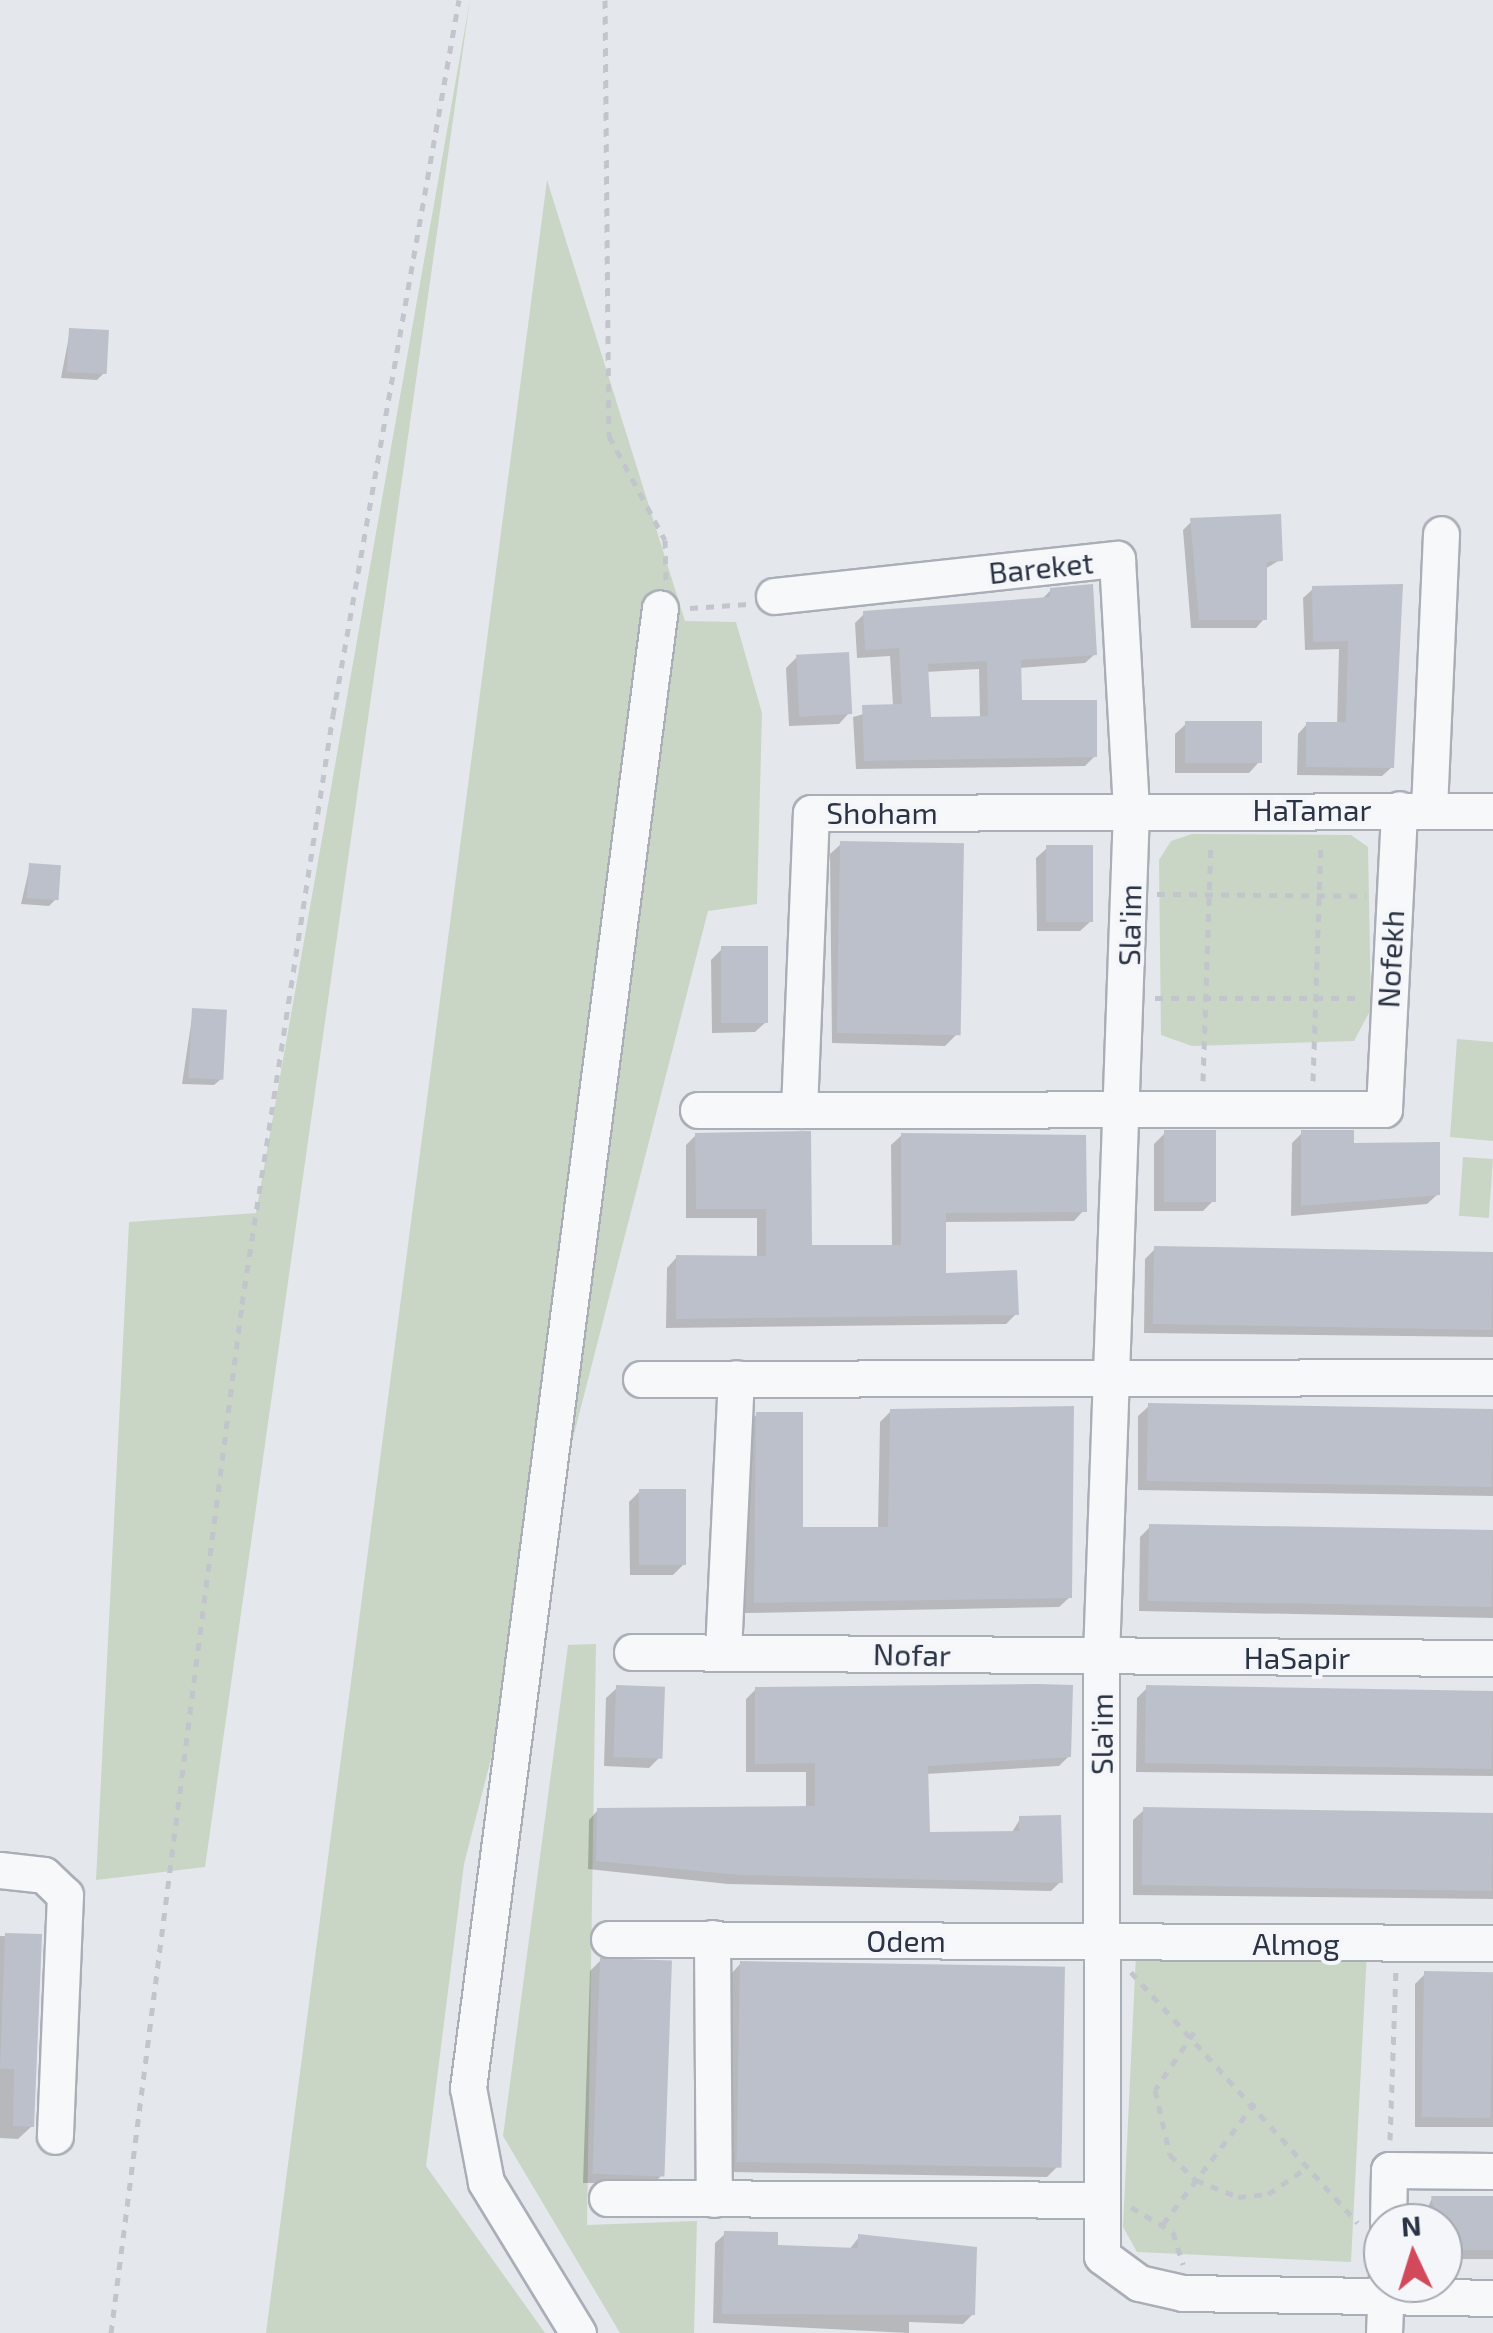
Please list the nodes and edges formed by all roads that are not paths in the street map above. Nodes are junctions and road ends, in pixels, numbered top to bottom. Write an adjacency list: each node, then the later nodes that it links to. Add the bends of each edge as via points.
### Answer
1 (1441, 534): 4 (street, Nofekh)
2 (774, 596): 5 (street, Bareket, via 1117,559)
3 (660, 608): 33 (street, via 468,2088 471,2138 486,2182)
4 (1414, 809): 5 (street, HaTamar); 6 (street, HaTamar); 7 (street, Nofekh, via 1393,897 1384,1108)
5 (1130, 810): 7 (street, Sla'im); 9 (street, Shoham, via 811,813)
6 (1493, 811)
7 (1122, 1109): 9 (street); 10 (street, Sla'im)
8 (698, 1110): 9 (street)
9 (799, 1110)
10 (1109, 1374): 11 (street); 12 (street); 16 (street, Sla'im)
11 (1493, 1377)
12 (736, 1378): 13 (street); 15 (street)
13 (641, 1379)
14 (632, 1652): 15 (street, Nofar)
15 (724, 1652): 16 (street, Nofar)
16 (1101, 1656): 17 (street, HaSapir); 21 (street, Sla'im)
17 (1493, 1658)
18 (0, 1870): 23 (street, via 44,1875 65,1895)
19 (712, 1938): 20 (street, Odem); 21 (street, Odem); 26 (street)
20 (609, 1939)
21 (1099, 1942): 22 (street, Almog); 27 (street, Sla'im)
22 (1493, 1942)
23 (55, 2136)
24 (1493, 2171): 28 (street, via 1389,2170)
25 (606, 2198): 26 (street)
26 (714, 2199): 27 (street)
27 (1096, 2200): 29 (street, Sla'im, via 1102,2256 1116,2272 1182,2293)
28 (1384, 2203)
29 (1363, 2290)
30 (1463, 2296): 31 (street, Sla'im)
31 (1493, 2298)
32 (1385, 2303): 34 (street)
33 (578, 2333)
34 (1384, 2333)

